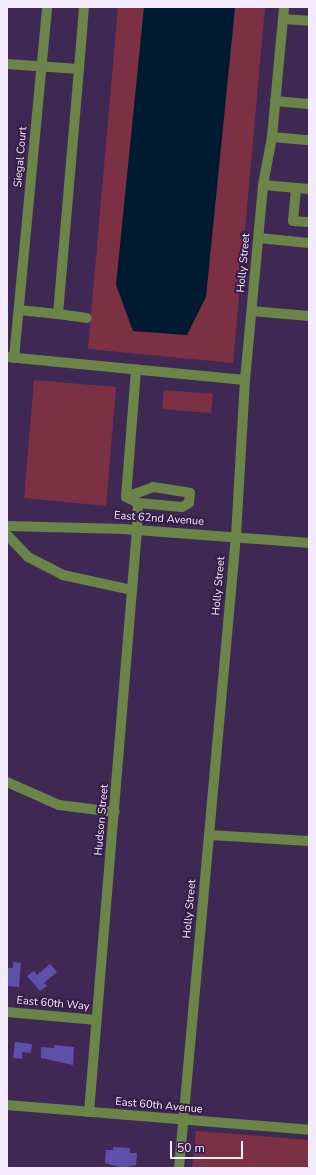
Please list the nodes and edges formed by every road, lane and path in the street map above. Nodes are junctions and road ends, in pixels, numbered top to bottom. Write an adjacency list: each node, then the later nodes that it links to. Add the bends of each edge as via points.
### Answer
1 (48, 7): 7 (street, Siegal Court)
2 (84, 7): 8 (street)
3 (284, 7): 4 (street, Holly Street)
4 (283, 19): 5 (street); 9 (street, Holly Street)
5 (309, 21)
6 (7, 64): 7 (street)
7 (42, 67): 8 (street); 19 (street, Siegal Court)
8 (79, 69): 21 (street)
9 (275, 101): 10 (street); 11 (street, Holly Street)
10 (309, 104)
11 (272, 137): 12 (street); 13 (street, Holly Street)
12 (309, 140)
13 (263, 185): 14 (street); 17 (street, Holly Street)
14 (296, 188): 15 (street); 16 (street, via 294,221)
15 (309, 189)
16 (309, 222)
17 (259, 238): 18 (street); 20 (street, Holly Street)
18 (309, 243)
19 (19, 310): 21 (street); 24 (street, Siegal Court)
20 (252, 311): 22 (street); 26 (street, Holly Street)
21 (58, 314): 23 (street)
22 (309, 316)
23 (87, 318)
24 (11, 357): 25 (street)
25 (136, 369): 26 (street); 27 (street)
26 (246, 380): 32 (street, Holly Street)
27 (126, 497): 28 (street); 28 (street, via 153,487 190,494 189,503 182,507)
28 (138, 504): 30 (street, Hudson Street)
29 (7, 526): 30 (street, East 62nd Avenue)
30 (137, 530): 32 (street, East 62nd Avenue); 34 (street, Hudson Street)
31 (7, 535): 34 (street, via 28,557 62,574)
32 (236, 536): 33 (street, East 62nd Avenue); 37 (street, Holly Street)
33 (309, 543)
34 (132, 590): 36 (street, Hudson Street)
35 (7, 782): 36 (street, via 28,794 59,805)
36 (115, 812): 40 (street, Hudson Street)
37 (209, 835): 38 (street); 43 (street, Holly Street)
38 (309, 841)
39 (7, 1012): 40 (street, East 60th Way)
40 (97, 1020): 42 (street, Hudson Street)
41 (7, 1105): 42 (street, East 60th Avenue)
42 (90, 1112): 43 (street, East 60th Avenue)
43 (183, 1120): 44 (street, East 60th Avenue); 45 (street, Holly Street)
44 (309, 1130)
45 (179, 1168)

